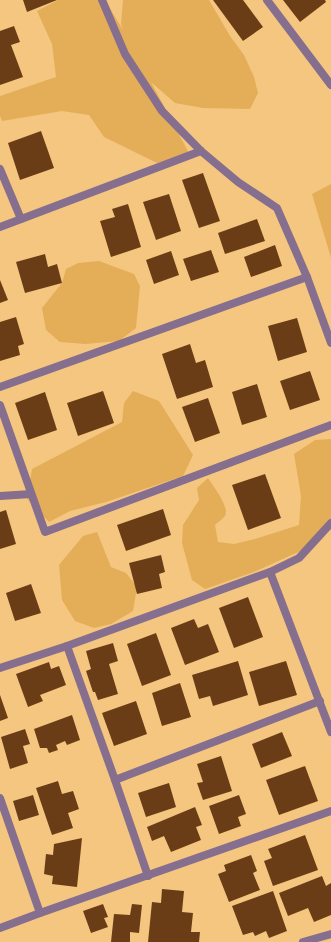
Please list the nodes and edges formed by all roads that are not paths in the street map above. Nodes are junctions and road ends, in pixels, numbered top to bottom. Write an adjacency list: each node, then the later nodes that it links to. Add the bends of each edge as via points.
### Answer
1 (102, 0): 4 (street, via 125,54 162,111)
2 (267, 0): 3 (street)
3 (331, 85)
4 (201, 151): 6 (street); 8 (street, via 238,182 277,208)
5 (0, 169): 6 (street)
6 (21, 219): 7 (street)
7 (0, 227)
8 (307, 277): 9 (street); 10 (street)
9 (331, 343)
10 (0, 387)
11 (0, 405): 13 (street)
12 (331, 425): 13 (street, via 45,532)
13 (31, 494): 14 (street)
14 (0, 496)
15 (331, 523): 16 (street, via 298,558)
16 (270, 572): 17 (street); 19 (street)
17 (67, 646): 18 (street); 21 (street)
18 (0, 668)
19 (320, 701): 20 (street); 21 (street)
20 (331, 732)
21 (115, 780): 24 (street)
22 (0, 798): 25 (street)
23 (331, 811): 24 (street)
24 (148, 876): 25 (street)
25 (40, 913): 26 (street)
26 (0, 928)
27 (331, 934): 28 (street)
28 (303, 942)

